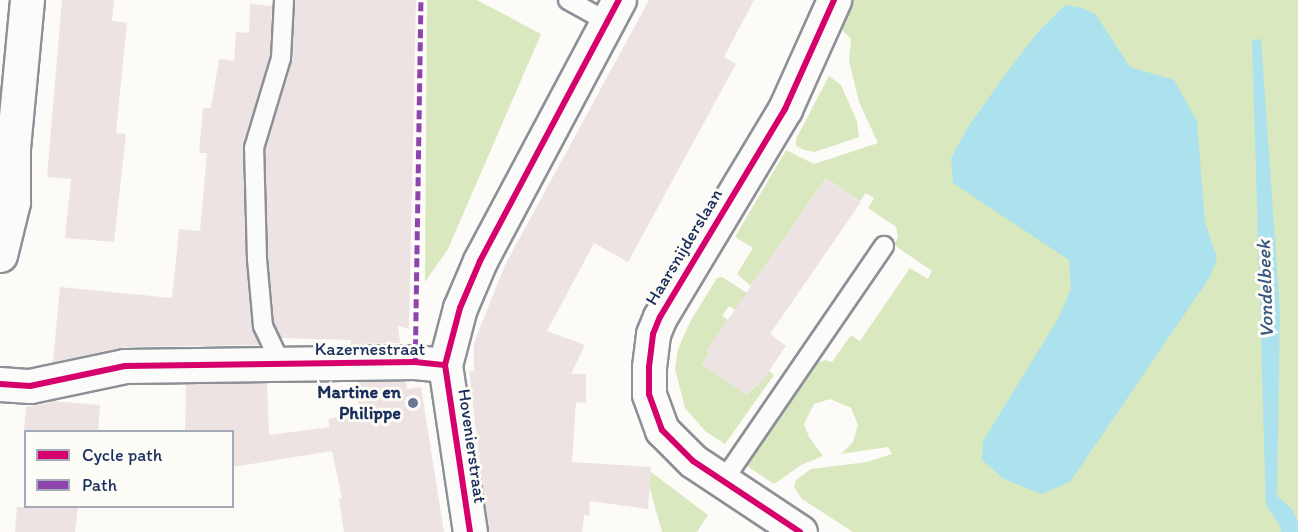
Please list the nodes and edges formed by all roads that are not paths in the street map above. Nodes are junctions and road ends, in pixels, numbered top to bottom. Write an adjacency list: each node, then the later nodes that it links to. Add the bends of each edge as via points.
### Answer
1 (27, 0): 6 (street)
2 (284, 0): 9 (lane, via 281,58 254,148 262,326)
3 (568, 0): 5 (lane, Kazernestraat)
4 (834, 0): 12 (street, Haarsnijderslaan, via 785,109 652,334 649,394 662,430 693,461)
5 (612, 11): 10 (street, Kazernestraat, via 480,261 460,308)
6 (6, 148): 8 (street, via 13,202)
7 (884, 246): 12 (lane)
8 (0, 255)
9 (281, 364): 10 (street, Kazernestraat); 11 (street, Kazernestraat, via 125,366 30,386)
10 (445, 365): 13 (street, Hovenierstraat)
11 (0, 384)
12 (723, 481): 14 (street, Haarsnijderslaan)
13 (470, 532)
14 (800, 532)

